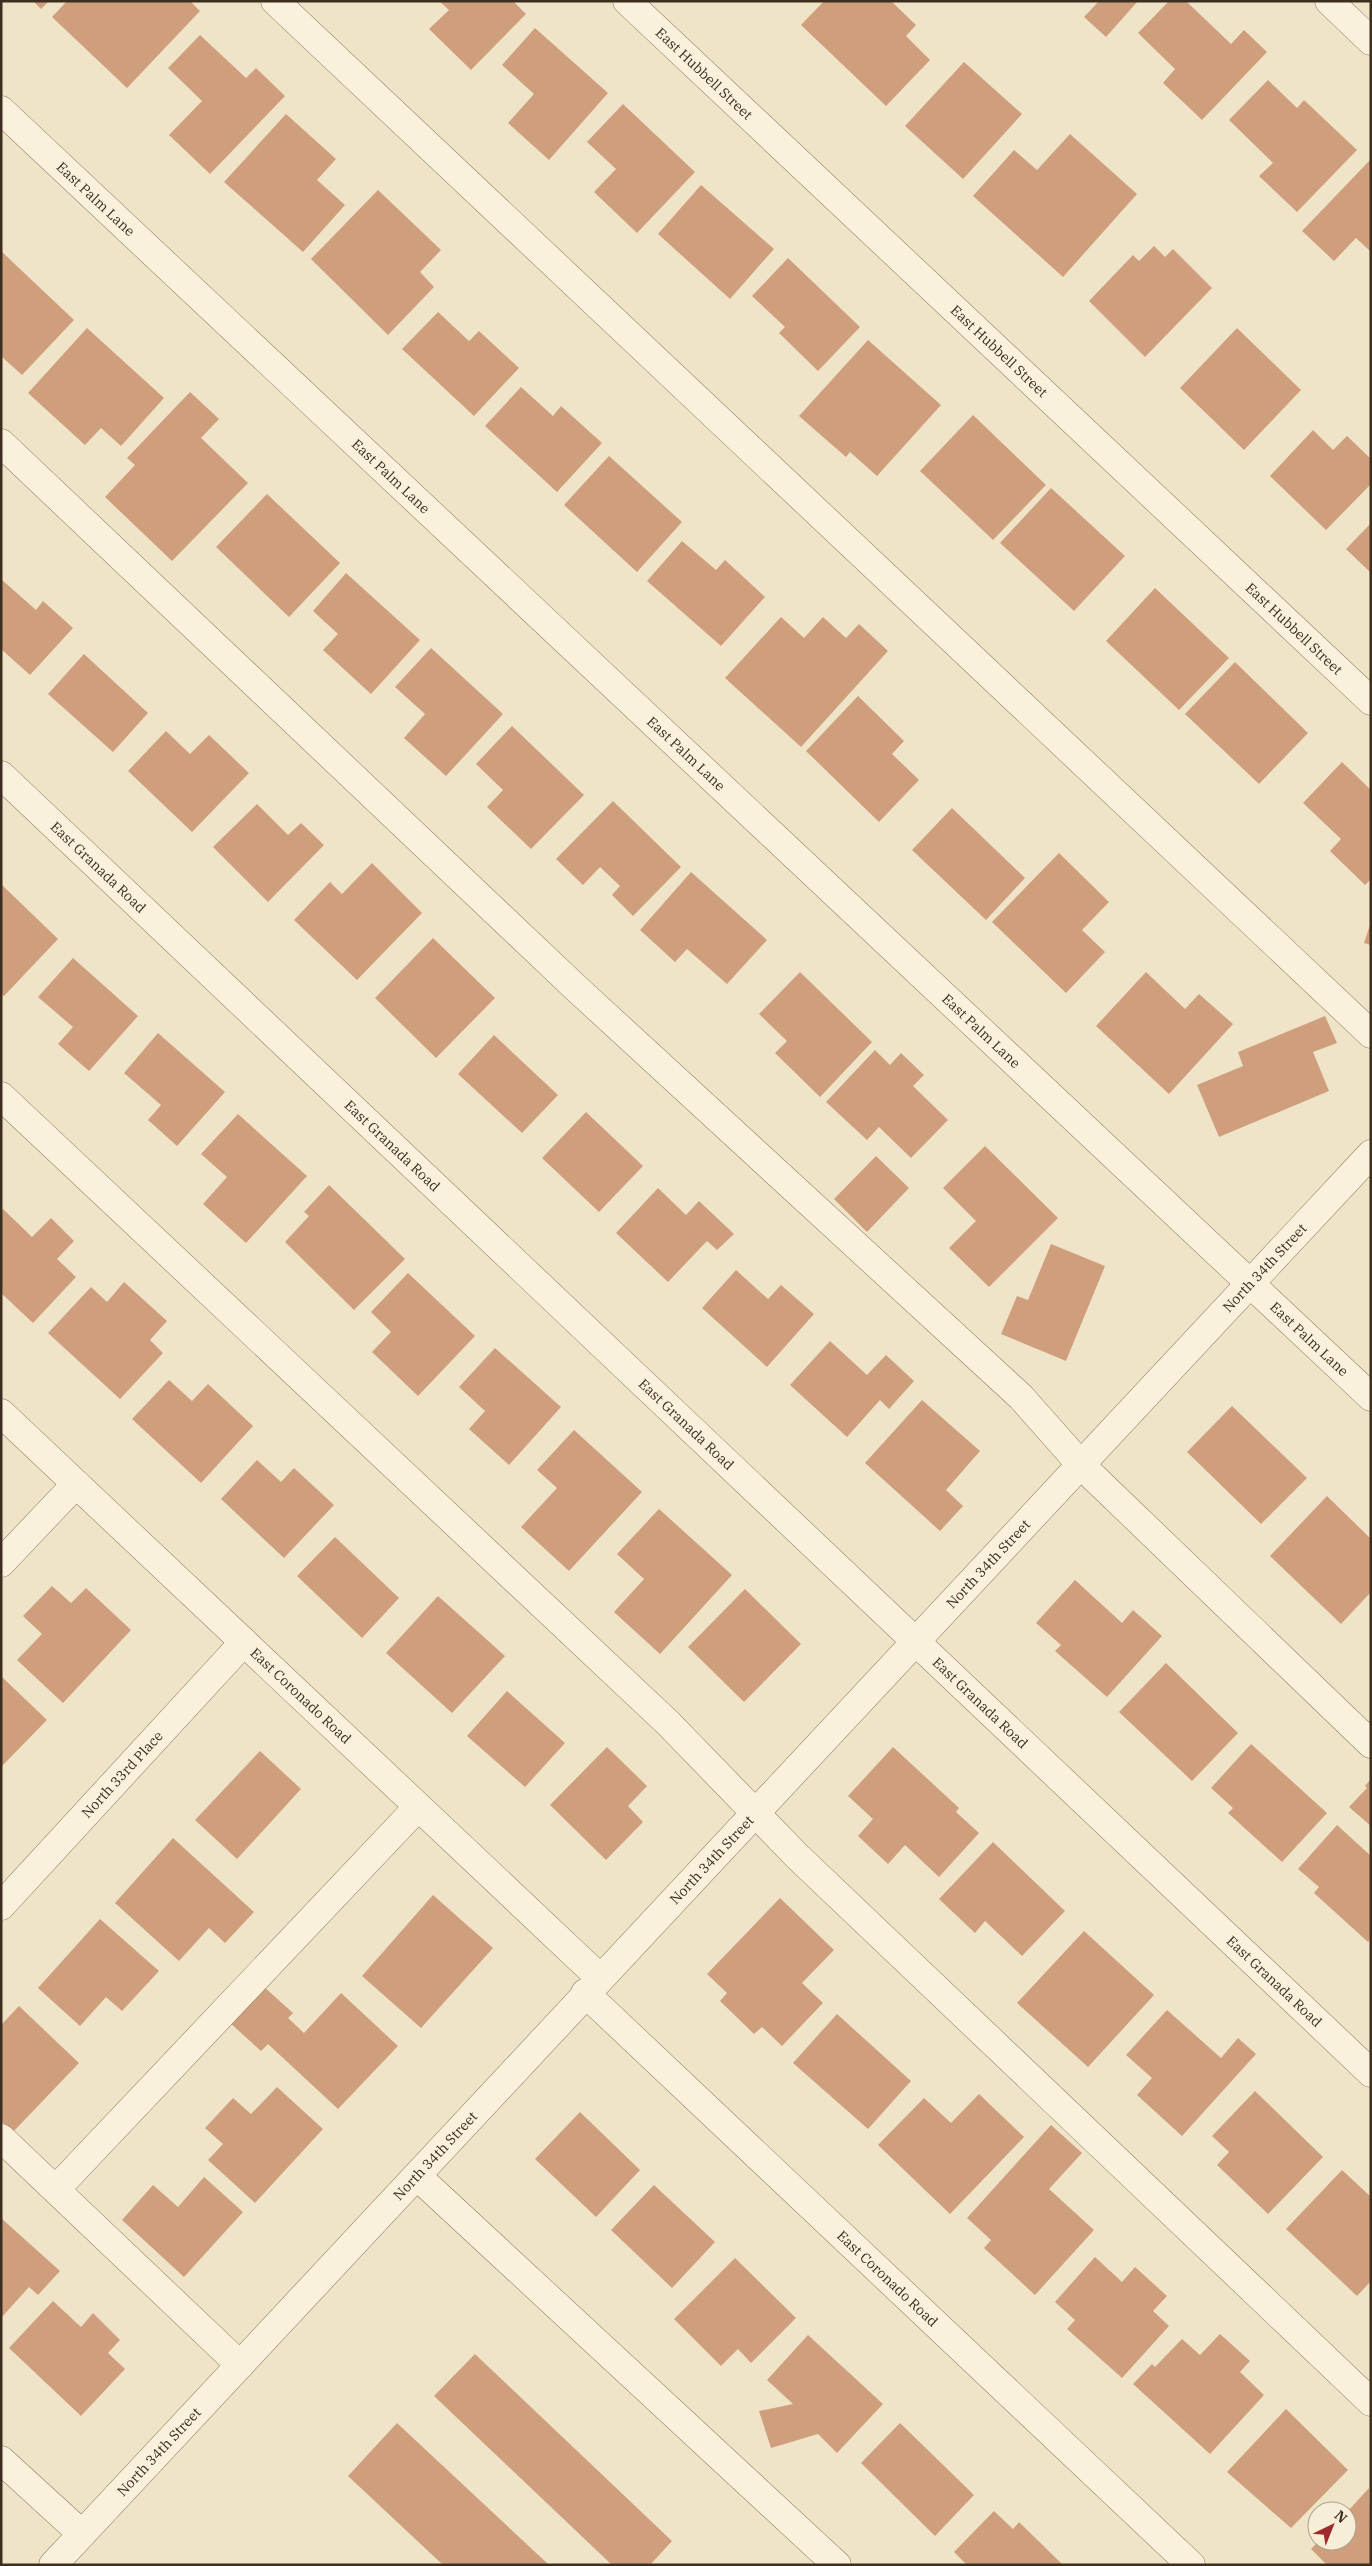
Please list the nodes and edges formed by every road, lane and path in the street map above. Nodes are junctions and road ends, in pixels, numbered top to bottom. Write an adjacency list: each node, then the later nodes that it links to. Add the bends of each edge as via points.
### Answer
1 (275, 1): 9 (street)
2 (627, 1): 7 (street, East Hubbell Street)
3 (1329, 1): 4 (street)
4 (1371, 41)
5 (1, 110): 12 (street, East Palm Lane)
6 (1, 442): 15 (street, via 576,988 1021,1397)
7 (1371, 701)
8 (1, 775): 19 (street, East Granada Road)
9 (1371, 1034)
10 (1, 1096): 22 (street, via 668,1723)
11 (1371, 1154): 12 (street, North 34th Street)
12 (1251, 1284): 13 (street, East Palm Lane); 15 (street, North 34th Street)
13 (1371, 1397)
14 (1, 1413): 16 (street, East Coronado Road)
15 (1082, 1466): 19 (street, North 34th Street); 20 (street)
16 (76, 1484): 17 (street); 18 (street, East Coronado Road)
17 (1, 1562)
18 (244, 1642): 21 (street, East Coronado Road); 23 (street, North 33rd Place)
19 (915, 1643): 22 (street, North 34th Street); 25 (street, East Granada Road)
20 (1371, 1744)
21 (418, 1807): 24 (street, East Coronado Road); 28 (street)
22 (755, 1814): 24 (street, North 34th Street); 30 (street)
23 (1, 1906)
24 (593, 1986): 27 (street, North 34th Street); 35 (street, East Coronado Road)
25 (1371, 2073)
26 (1, 2138): 28 (street)
27 (417, 2176): 29 (street, North 34th Street); 34 (street)
28 (57, 2188): 29 (street)
29 (240, 2365): 32 (street, North 34th Street)
30 (1371, 2402)
31 (1, 2460): 32 (street)
32 (82, 2534): 33 (street, North 34th Street)
33 (53, 2565)
34 (837, 2565)
35 (1191, 2565)

